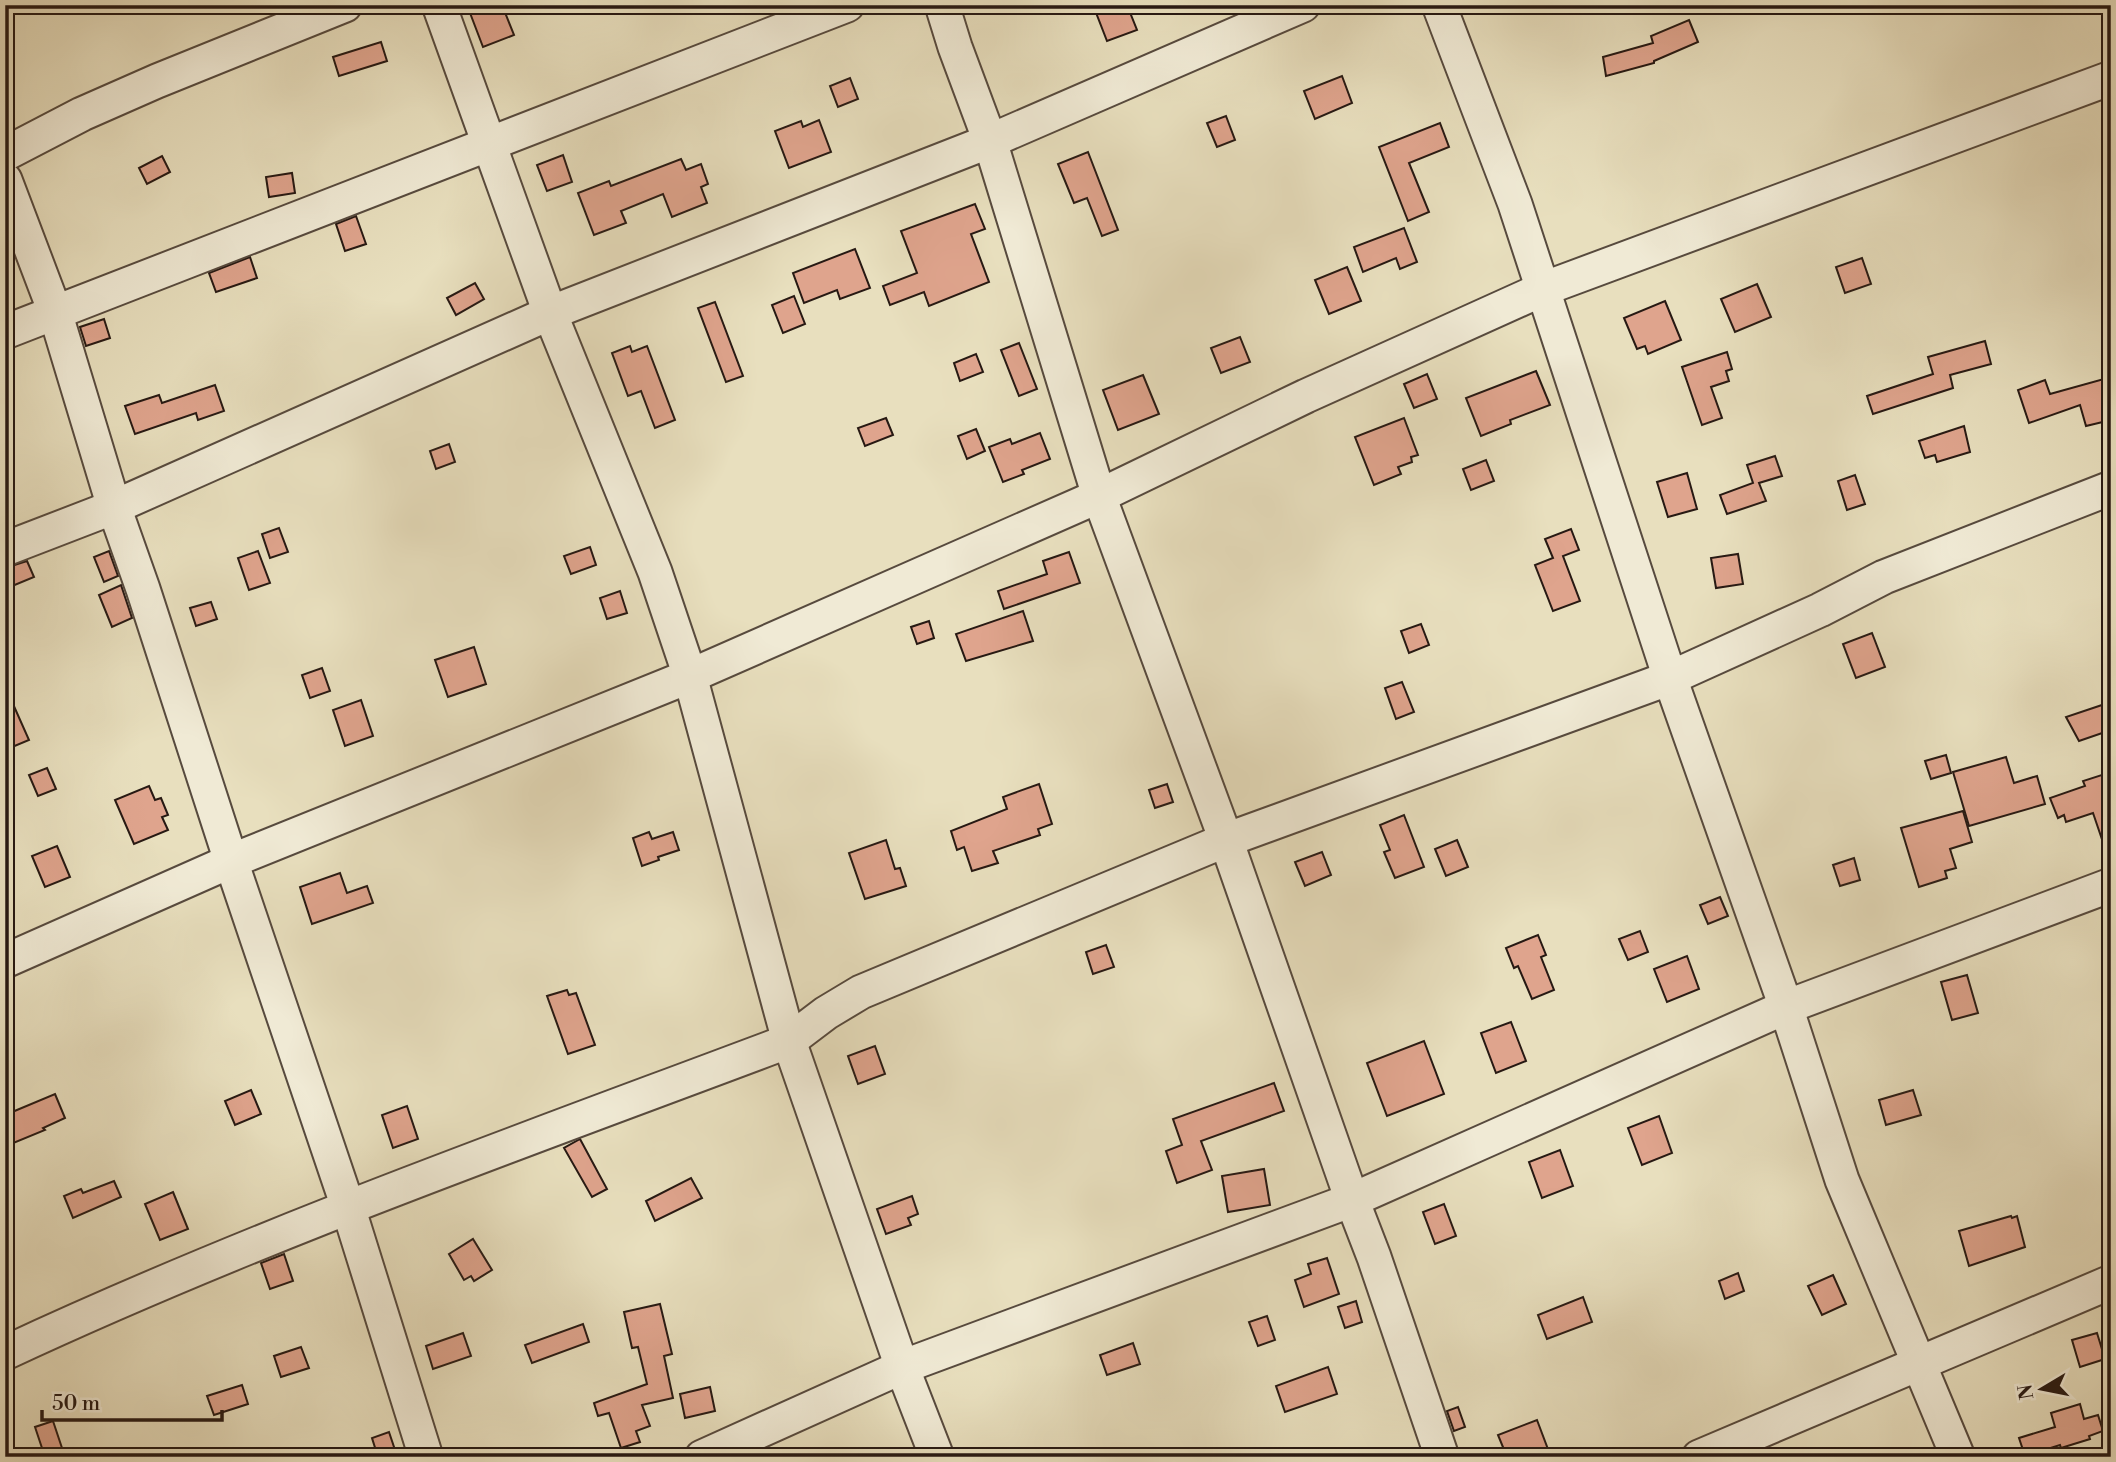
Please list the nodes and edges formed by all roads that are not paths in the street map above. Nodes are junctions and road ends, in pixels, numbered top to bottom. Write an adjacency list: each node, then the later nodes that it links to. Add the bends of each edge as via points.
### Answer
1 (345, 5): 10 (street, via 82,114)
2 (439, 5): 9 (street)
3 (847, 5): 9 (street)
4 (942, 5): 8 (street)
5 (1303, 5): 8 (street)
6 (1439, 5): 12 (street)
7 (2111, 78): 12 (street)
8 (990, 141): 14 (street); 17 (street)
9 (489, 145): 13 (street); 14 (street)
10 (5, 154)
11 (5, 180): 13 (street)
12 (1544, 289): 17 (street); 21 (street)
13 (55, 312): 15 (street); 18 (street)
14 (550, 313): 18 (street); 20 (street, via 655,572)
15 (5, 332)
16 (2111, 488): 21 (street, via 1884,576)
17 (1098, 496): 20 (street); 22 (street)
18 (114, 507): 19 (street); 23 (street)
19 (5, 549)
20 (690, 676): 23 (street); 27 (street)
21 (1670, 678): 22 (street); 26 (street)
22 (1226, 840): 27 (street, via 861,992); 28 (street)
23 (231, 861): 25 (street); 29 (street)
24 (2111, 885): 26 (street)
25 (5, 961)
26 (1786, 1007): 28 (street); 32 (street, via 1842,1180)
27 (789, 1041): 29 (street); 33 (street)
28 (1352, 1200): 33 (street); 37 (street)
29 (348, 1207): 31 (street, via 111,1304); 34 (street)
30 (2111, 1282): 32 (street)
31 (5, 1353)
32 (1919, 1363): 38 (street); 39 (street)
33 (902, 1367): 35 (street); 36 (street)
34 (426, 1457)
35 (702, 1457)
36 (937, 1457)
37 (1442, 1457)
38 (1699, 1457)
39 (1958, 1457)

